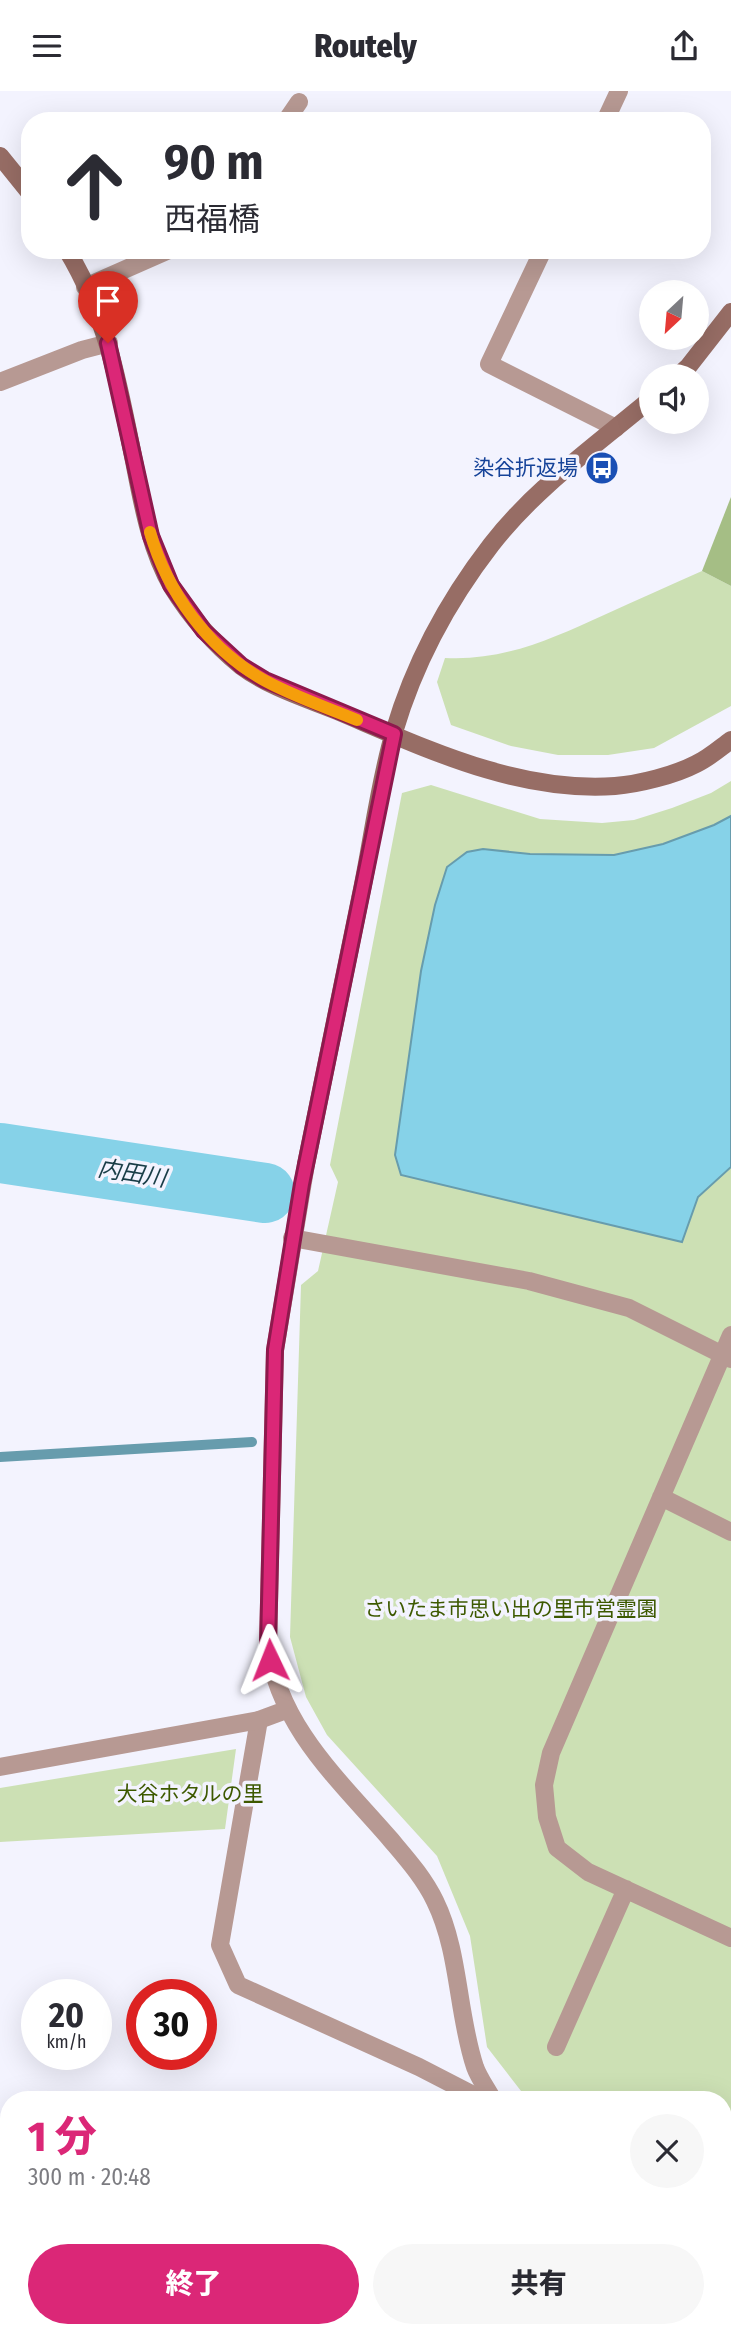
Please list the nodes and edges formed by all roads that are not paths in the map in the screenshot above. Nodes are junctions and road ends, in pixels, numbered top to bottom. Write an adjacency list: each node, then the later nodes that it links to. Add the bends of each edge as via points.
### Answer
1 (619, 91): 4 (street)
2 (299, 102): 3 (street)
3 (292, 112)
4 (609, 112)
5 (0, 156): 6 (street)
6 (21, 182)
7 (71, 259): 10 (street)
8 (149, 259): 10 (street)
9 (539, 259): 16 (street, via 489,364)
10 (85, 287): 12 (street)
11 (731, 312): 13 (street)
12 (108, 343): 14 (street); 17 (street, via 151,536 171,585 190,612 242,666 265,680)
13 (690, 364)
14 (0, 381)
15 (639, 409): 16 (street)
16 (616, 428): 17 (street, via 525,506 492,543 435,630)
17 (394, 734): 18 (street, via 512,777 615,786 697,764); 19 (street)
18 (731, 740)
19 (292, 1238): 21 (street, via 528,1281 629,1307); 24 (street, via 275,1350 268,1645)
20 (731, 1335): 21 (street)
21 (726, 1357): 22 (street)
22 (661, 1497): 23 (street); 27 (street, via 551,1753 544,1785 547,1818 557,1849 588,1872)
23 (731, 1532)
24 (286, 1710): 25 (street); 31 (street, via 305,1740 407,1859 435,1900 448,1937 475,2068)
25 (259, 1720): 26 (street); 30 (street, via 220,1945 238,1985)
26 (0, 1767)
27 (626, 1889): 28 (street); 29 (street)
28 (731, 1938)
29 (556, 2047)
30 (465, 2091)
31 (488, 2091)

